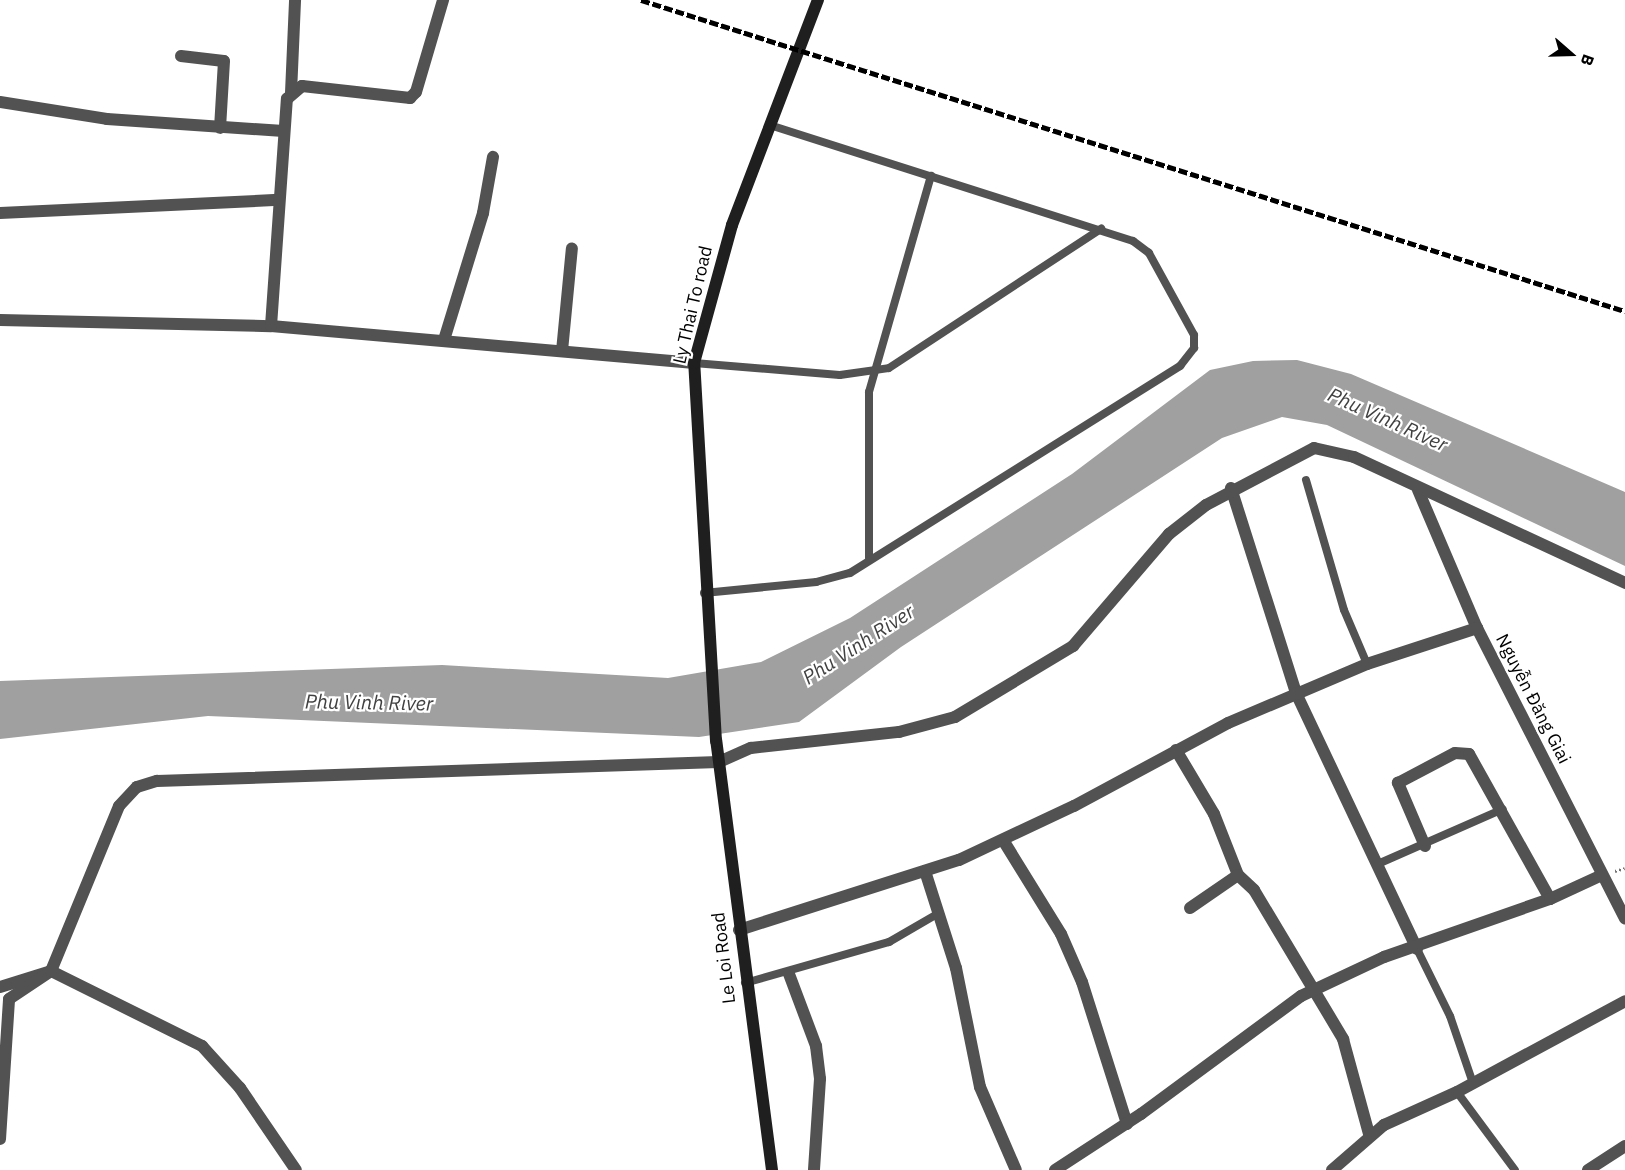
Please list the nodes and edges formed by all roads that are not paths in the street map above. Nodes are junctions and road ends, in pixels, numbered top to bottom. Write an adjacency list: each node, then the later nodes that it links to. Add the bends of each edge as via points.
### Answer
1 (295, 0): 5 (street)
2 (443, 0): 5 (street, via 416,92 410,98 391,100 326,86 302,86)
3 (818, 0): 7 (main road, Ly Thai To road)
4 (181, 56): 8 (street, via 224,61)
5 (291, 93): 9 (street)
6 (0, 102): 8 (street, via 107,119)
7 (772, 126): 11 (lane); 20 (main road, Ly Thai To road, via 732,225)
8 (220, 128): 9 (street)
9 (284, 131): 12 (street)
10 (493, 157): 18 (street, via 483,213)
11 (931, 176): 14 (lane); 21 (lane)
12 (279, 200): 13 (street); 17 (street)
13 (0, 213)
14 (1101, 228): 21 (lane, via 904,361); 25 (lane, via 1149,253 1194,335 1188,358 1056,446)
15 (572, 248): 19 (street)
16 (0, 320): 17 (street)
17 (271, 326): 18 (street)
18 (444, 340): 19 (street)
19 (562, 351): 20 (street)
20 (694, 363): 21 (lane, via 840,375); 27 (main road, Ly Thai To road)
21 (873, 372): 25 (lane, via 867,408)
22 (1306, 480): 29 (lane, via 1344,610)
23 (1232, 488): 24 (street, via 1314,448 1354,457); 30 (street); 33 (street, via 1169,534 1072,646 975,707 899,732 751,748)
24 (1418, 490): 26 (street); 28 (street, Nguyễn Đăng Giai)
25 (869, 558): 27 (lane, via 833,579)
26 (1625, 583)
27 (704, 593): 31 (main road, Ly Thai To road)
28 (1477, 628): 29 (street); 39 (street, Nguyễn Đăng Giai)
29 (1367, 664): 30 (street)
30 (1296, 693): 32 (street); 37 (street)
31 (716, 741): 33 (main road, Le Loi Road)
32 (1176, 750): 35 (street); 40 (street, via 1214,814)
33 (719, 762): 45 (main road, Le Loi Road); 47 (street, via 157,781 137,788 119,806)
34 (1503, 809): 36 (lane); 36 (street, via 1480,765 1463,752 1403,777 1398,786); 41 (street)
35 (1003, 840): 38 (street); 55 (street, via 1061,934 1082,982)
36 (1425, 846): 37 (lane)
37 (1380, 863): 46 (street)
38 (925, 871): 43 (street); 45 (street)
39 (1602, 874): 41 (street); 44 (street, Nguyễn Đăng Giai)
40 (1238, 875): 42 (street); 51 (street, via 1254,890)
41 (1550, 899): 46 (street)
42 (1190, 908)
43 (939, 913): 48 (lane, via 889,942); 62 (street, via 956,968 980,1087)
44 (1625, 919)
45 (739, 930): 49 (main road, Le Loi Road)
46 (1417, 949): 51 (street, via 1384,957); 53 (lane, via 1450,1016)
47 (51, 971): 50 (street); 57 (street, via 9,999); 59 (street, via 202,1046 240,1088)
48 (789, 974): 49 (lane); 61 (street, via 816,1046 820,1079)
49 (745, 983): 60 (main road, Le Loi Road)
50 (0, 987)
51 (1316, 988): 55 (street); 56 (street, via 1343,1039)
52 (1625, 1001): 53 (street)
53 (1473, 1083): 54 (street)
54 (1457, 1092): 56 (street); 65 (lane)
55 (1126, 1124): 63 (street)
56 (1370, 1134): 64 (street)
57 (0, 1138)
58 (1625, 1146): 66 (street)
59 (296, 1170)
60 (772, 1170)
61 (814, 1170)
62 (1016, 1170)
63 (1055, 1170)
64 (1332, 1170)
65 (1515, 1170)
66 (1588, 1170)

